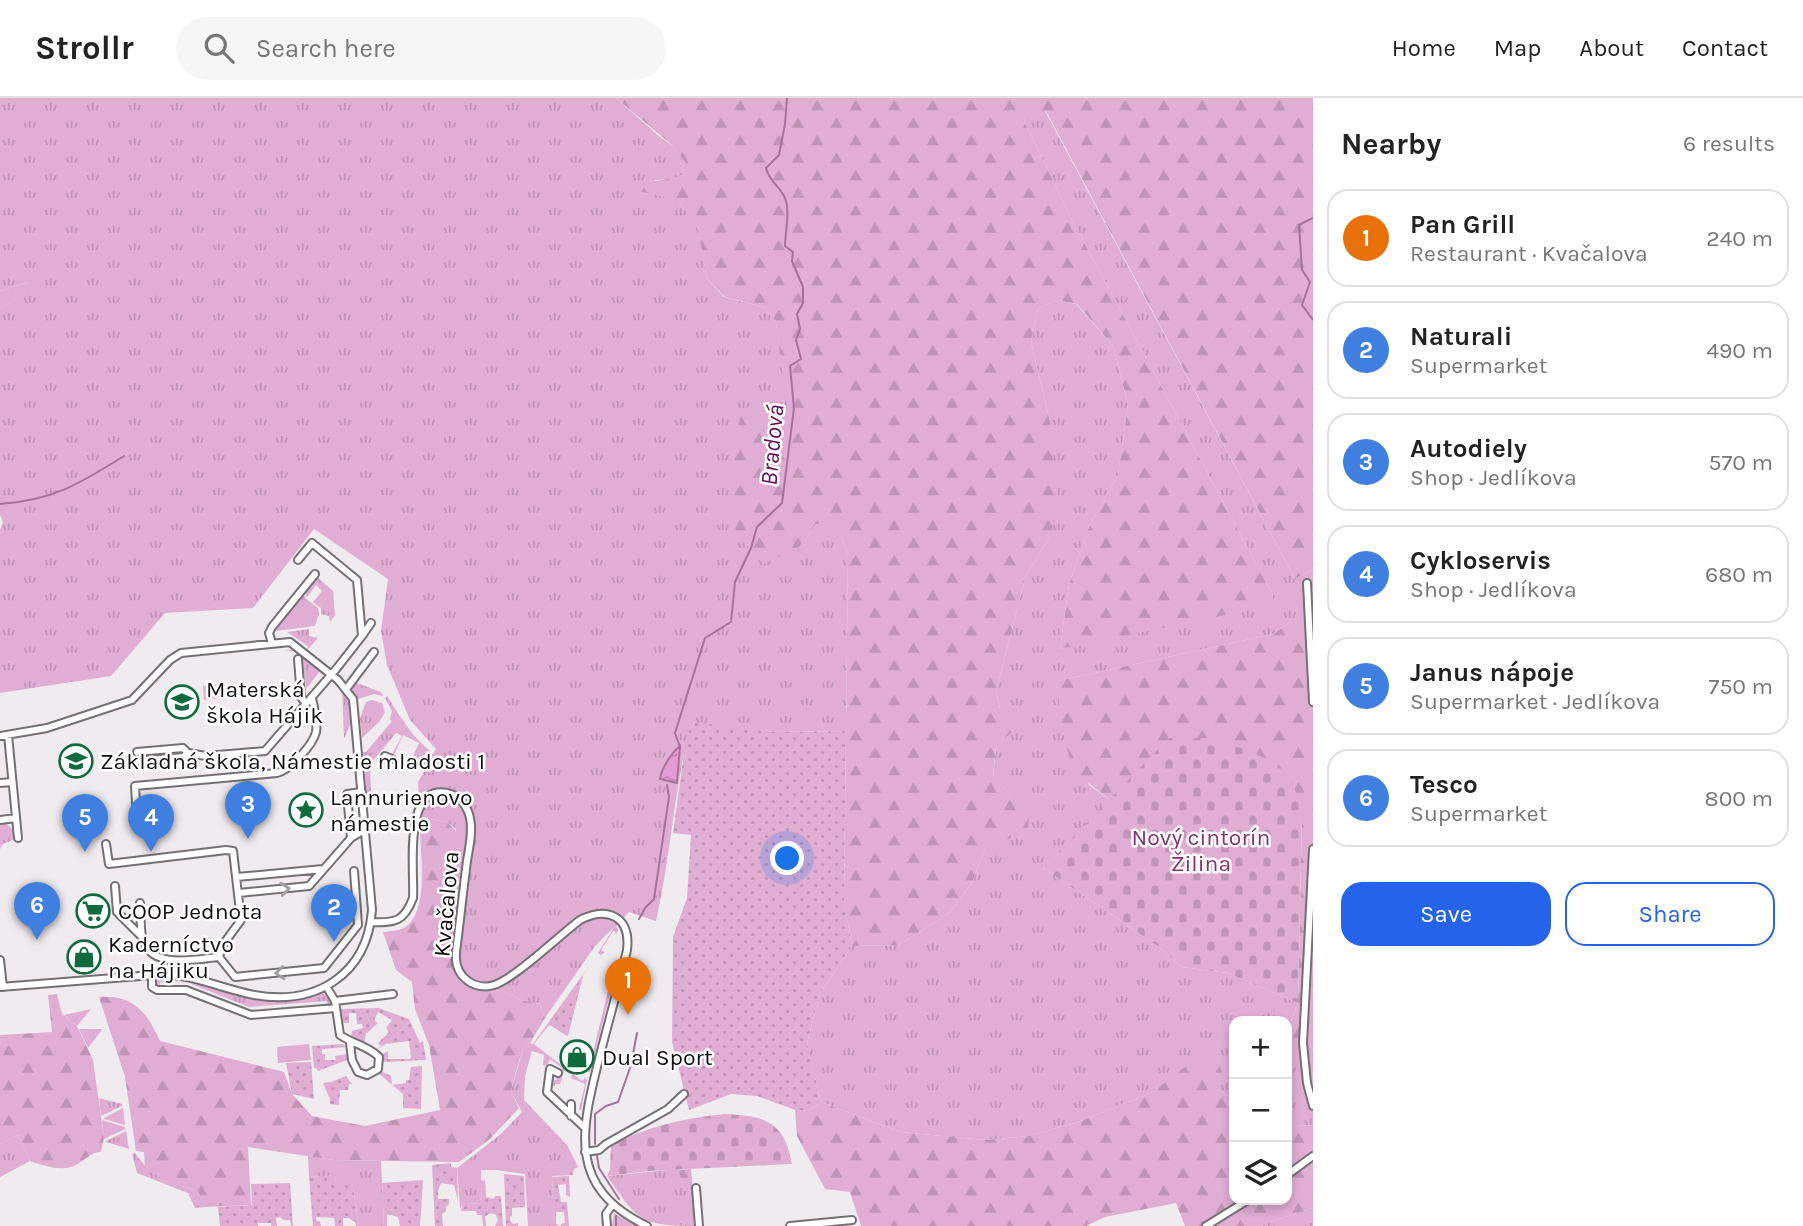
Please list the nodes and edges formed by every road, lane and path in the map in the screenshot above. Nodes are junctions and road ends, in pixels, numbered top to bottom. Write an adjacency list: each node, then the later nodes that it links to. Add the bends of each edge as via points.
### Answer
1 (298, 560): 5 (street, via 312,543 357,579)
2 (315, 575): 6 (street, via 272,626)
3 (1307, 583): 12 (street)
4 (371, 623): 5 (street)
5 (362, 636): 9 (street)
6 (272, 643): 9 (street, via 290,642); 14 (street, via 181,653 132,700 47,728)
7 (374, 652): 10 (street)
8 (298, 659): 13 (street, via 301,697)
9 (331, 675): 10 (street); 11 (street)
10 (347, 688): 20 (street, via 355,707)
11 (312, 698): 13 (street); 22 (street, via 316,733 289,768 277,773 135,786)
12 (1313, 702)
13 (306, 704): 16 (street, via 265,751)
14 (4, 735): 18 (street)
15 (137, 752): 16 (street, via 183,748)
16 (188, 753): 17 (street)
17 (138, 761)
18 (12, 782): 19 (street); 21 (street)
19 (0, 783)
20 (362, 792): 24 (street); 26 (street, via 347,794)
21 (16, 818): 23 (street); 25 (street)
22 (137, 819)
23 (0, 820)
24 (366, 829): 26 (street); 32 (street)
25 (18, 838)
26 (351, 838): 29 (street)
27 (106, 844): 31 (street, via 109,864 226,849 233,851)
28 (1313, 849): 54 (street, via 1303,1043)
29 (323, 869): 31 (street); 35 (street, one-way to 29, via 309,886)
30 (354, 871): 33 (street)
31 (237, 877): 35 (street)
32 (370, 883): 33 (street); 37 (street)
33 (355, 884): 41 (street, via 357,929)
34 (115, 886): 38 (street, via 117,912)
35 (239, 893): 39 (street, via 241,920)
36 (140, 903): 38 (street)
37 (371, 922): 44 (street, via 359,955); 56 (street, Kvačalova, via 395,921 409,909 417,810 428,797 445,793 462,801 471,821 456,952 464,978 478,985 494,985 585,917 605,913 619,920 627,933 627,950)
38 (143, 938): 39 (street, via 150,950 166,960)
39 (219, 957): 43 (street)
40 (0, 960): 46 (street)
41 (324, 968): 43 (street, one-way to 43); 44 (street)
42 (152, 974): 46 (street); 47 (street, via 186,976); 49 (street, via 152,986 157,990 186,990 251,1015)
43 (235, 977): 47 (street)
44 (334, 982): 45 (street)
45 (326, 986): 47 (street, via 292,997); 49 (street)
46 (2, 987)
47 (233, 990)
48 (393, 994): 49 (street)
49 (336, 1004): 50 (street, via 338,1031)
50 (350, 1042): 50 (street, via 374,1051 379,1057 378,1069 367,1075 358,1072)
51 (558, 1073): 55 (street, via 550,1069 547,1092)
52 (684, 1094): 57 (street, via 668,1109 601,1149)
53 (571, 1104): 55 (street)
54 (1313, 1106)
55 (571, 1116): 56 (street)
56 (584, 1126): 57 (street, Kvačalova)
57 (585, 1152): 61 (street, Kvačalova, via 594,1179)
58 (1313, 1156): 59 (street)
59 (1292, 1171)
60 (696, 1188): 66 (street)
61 (613, 1204): 64 (street, via 606,1214); 65 (street, Kvačalova)
62 (1240, 1205): 68 (street)
63 (852, 1220): 67 (street)
64 (607, 1226)
65 (647, 1226)
66 (699, 1226)
67 (790, 1226)
68 (1206, 1226)

